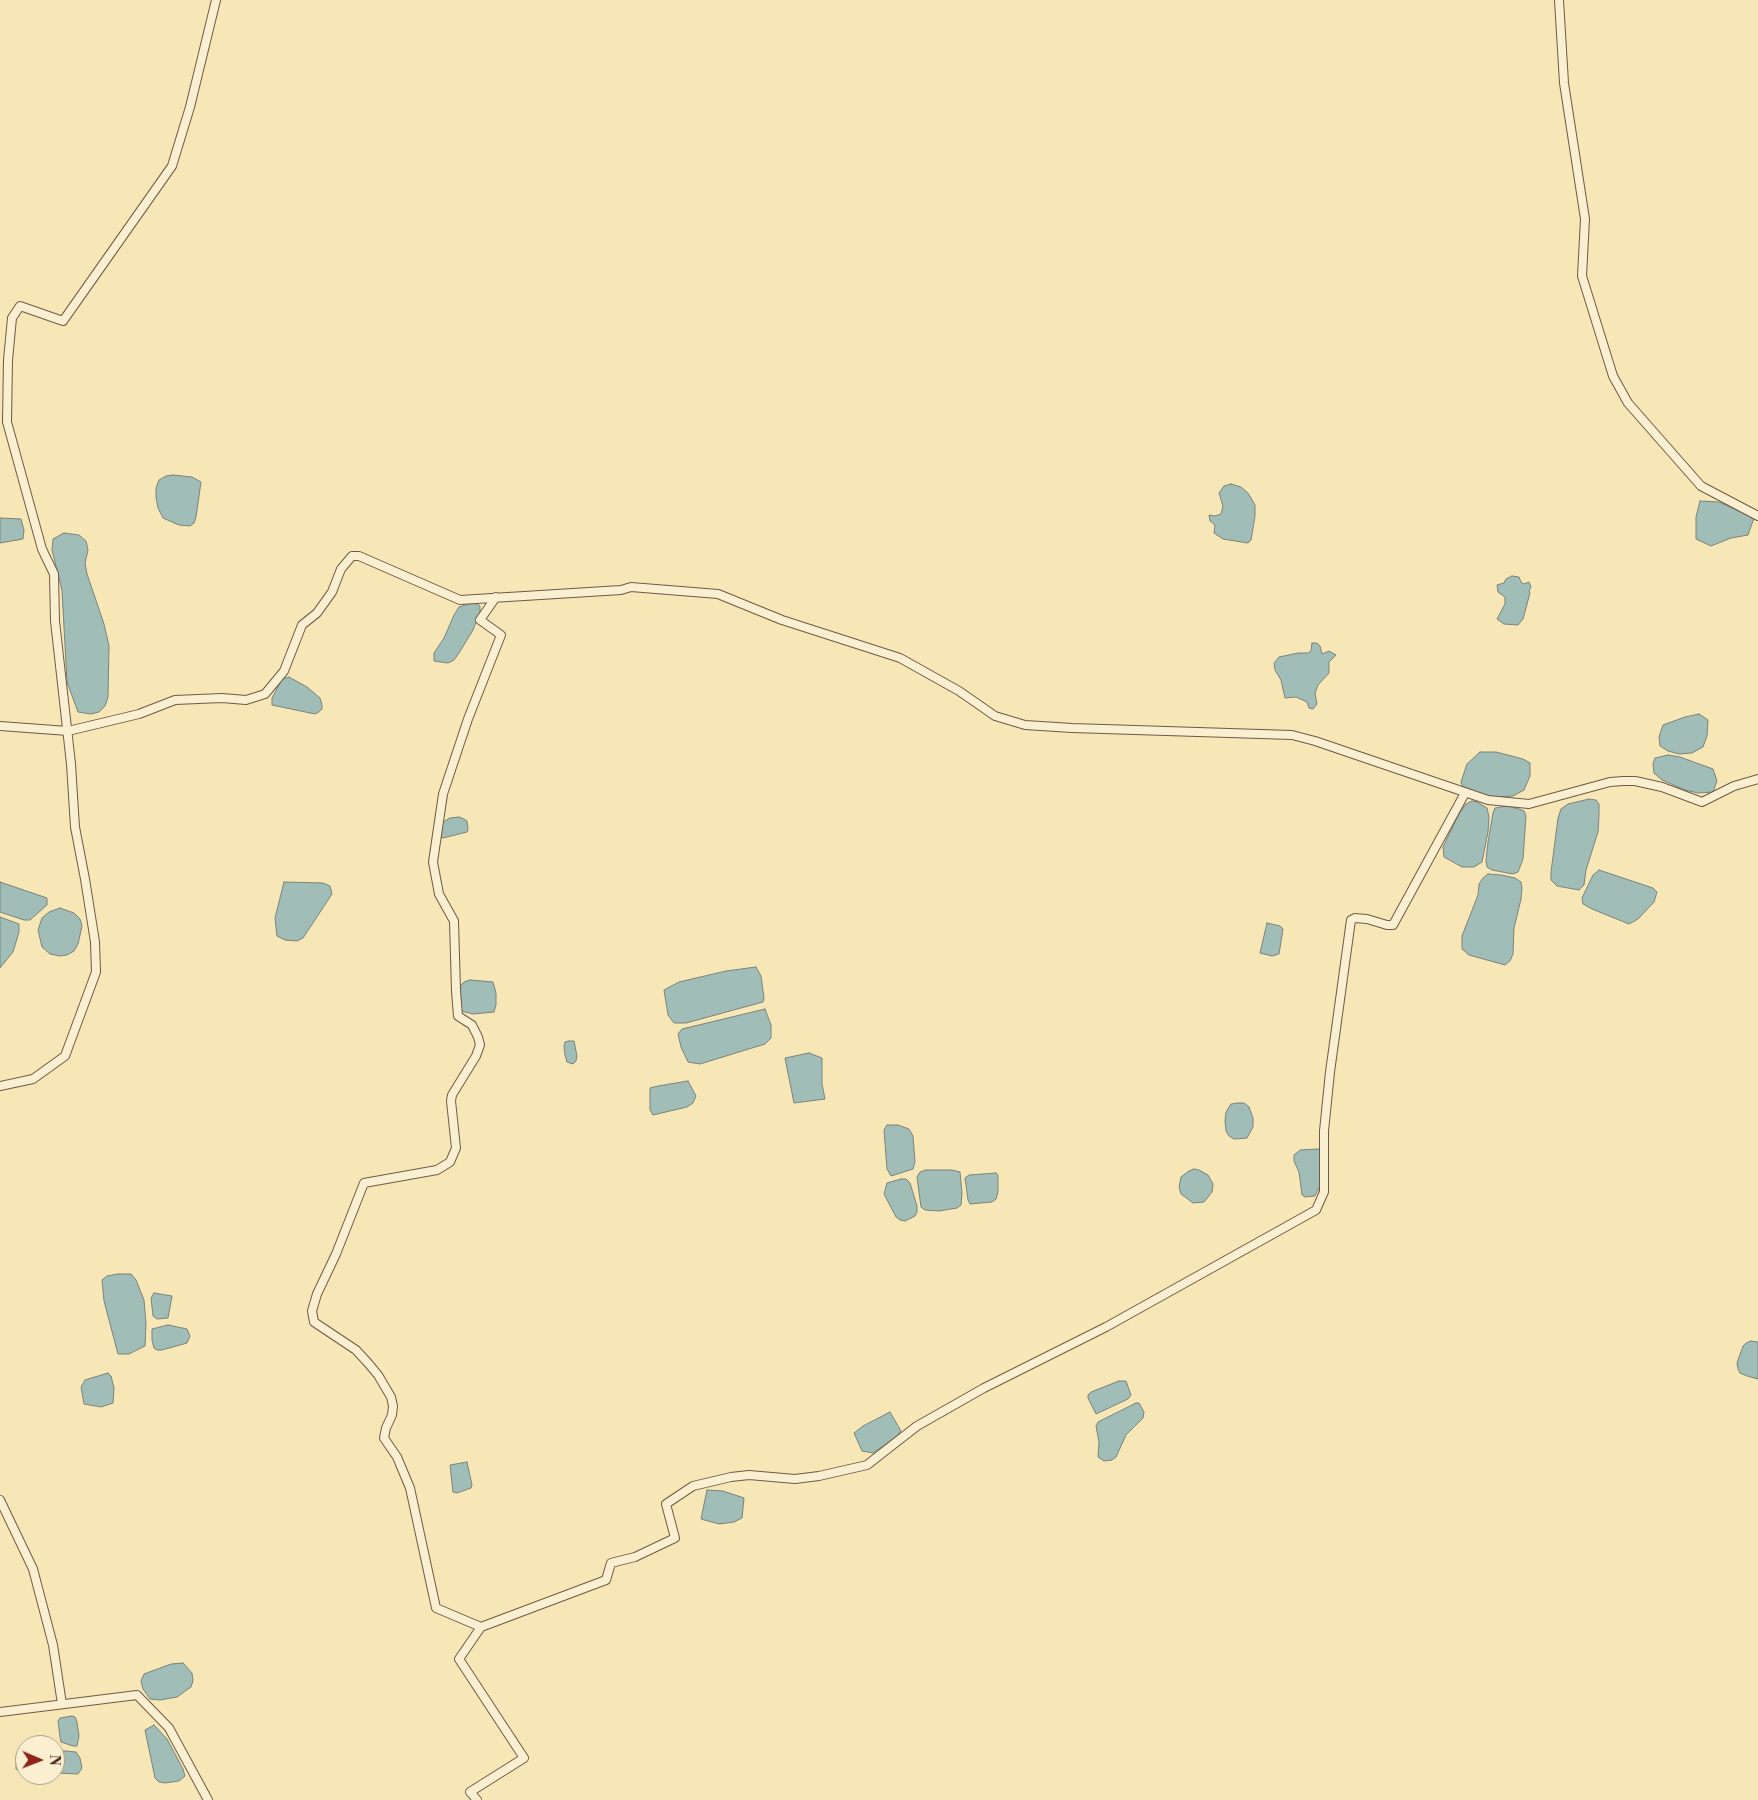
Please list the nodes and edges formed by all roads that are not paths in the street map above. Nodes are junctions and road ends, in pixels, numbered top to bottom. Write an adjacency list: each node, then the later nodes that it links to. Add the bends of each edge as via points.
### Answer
1 (216, 0): 6 (street, via 172,166 63,321 20,306 12,318 7,422 42,549 54,574 55,621)
2 (1559, 0): 3 (street, via 1564,83 1585,218 1582,276 1613,376 1628,403 1701,486)
3 (1758, 516)
4 (496, 598): 6 (street, via 460,600 359,556 352,556 341,568 332,592 317,613 302,625 284,671 266,694 246,700 175,700 139,714); 8 (street, via 631,587 718,594 782,620 900,658 959,691 995,716 1025,725 1292,736); 11 (street, via 480,620 501,635 443,794 433,862 439,894 454,921 458,1016 472,1025 480,1045 452,1095 456,1148 450,1162 437,1170 364,1183 312,1311 314,1322 356,1350 368,1363 391,1397 394,1406 384,1438 397,1457 410,1488 436,1608)
5 (0, 726): 6 (street)
6 (68, 731): 9 (street, via 75,828 96,948 96,972 65,1056 33,1079)
7 (1758, 779): 8 (street, via 1734,786 1702,802 1635,781 1610,782 1529,804 1488,800)
8 (1464, 792): 11 (street, via 1393,925 1366,919 1351,920 1324,1131 1324,1192 1316,1210 1106,1327 984,1388 917,1426 867,1465 795,1479 749,1475 693,1486 666,1504 675,1538 635,1557 611,1563 606,1580)
9 (0, 1086)
10 (0, 1500): 12 (street, via 32,1568 53,1645)
11 (481, 1627): 15 (street, via 459,1659 524,1758 470,1792)
12 (62, 1704): 13 (street); 14 (street, via 137,1695 169,1728)
13 (0, 1712)
14 (208, 1800)
15 (478, 1800)

